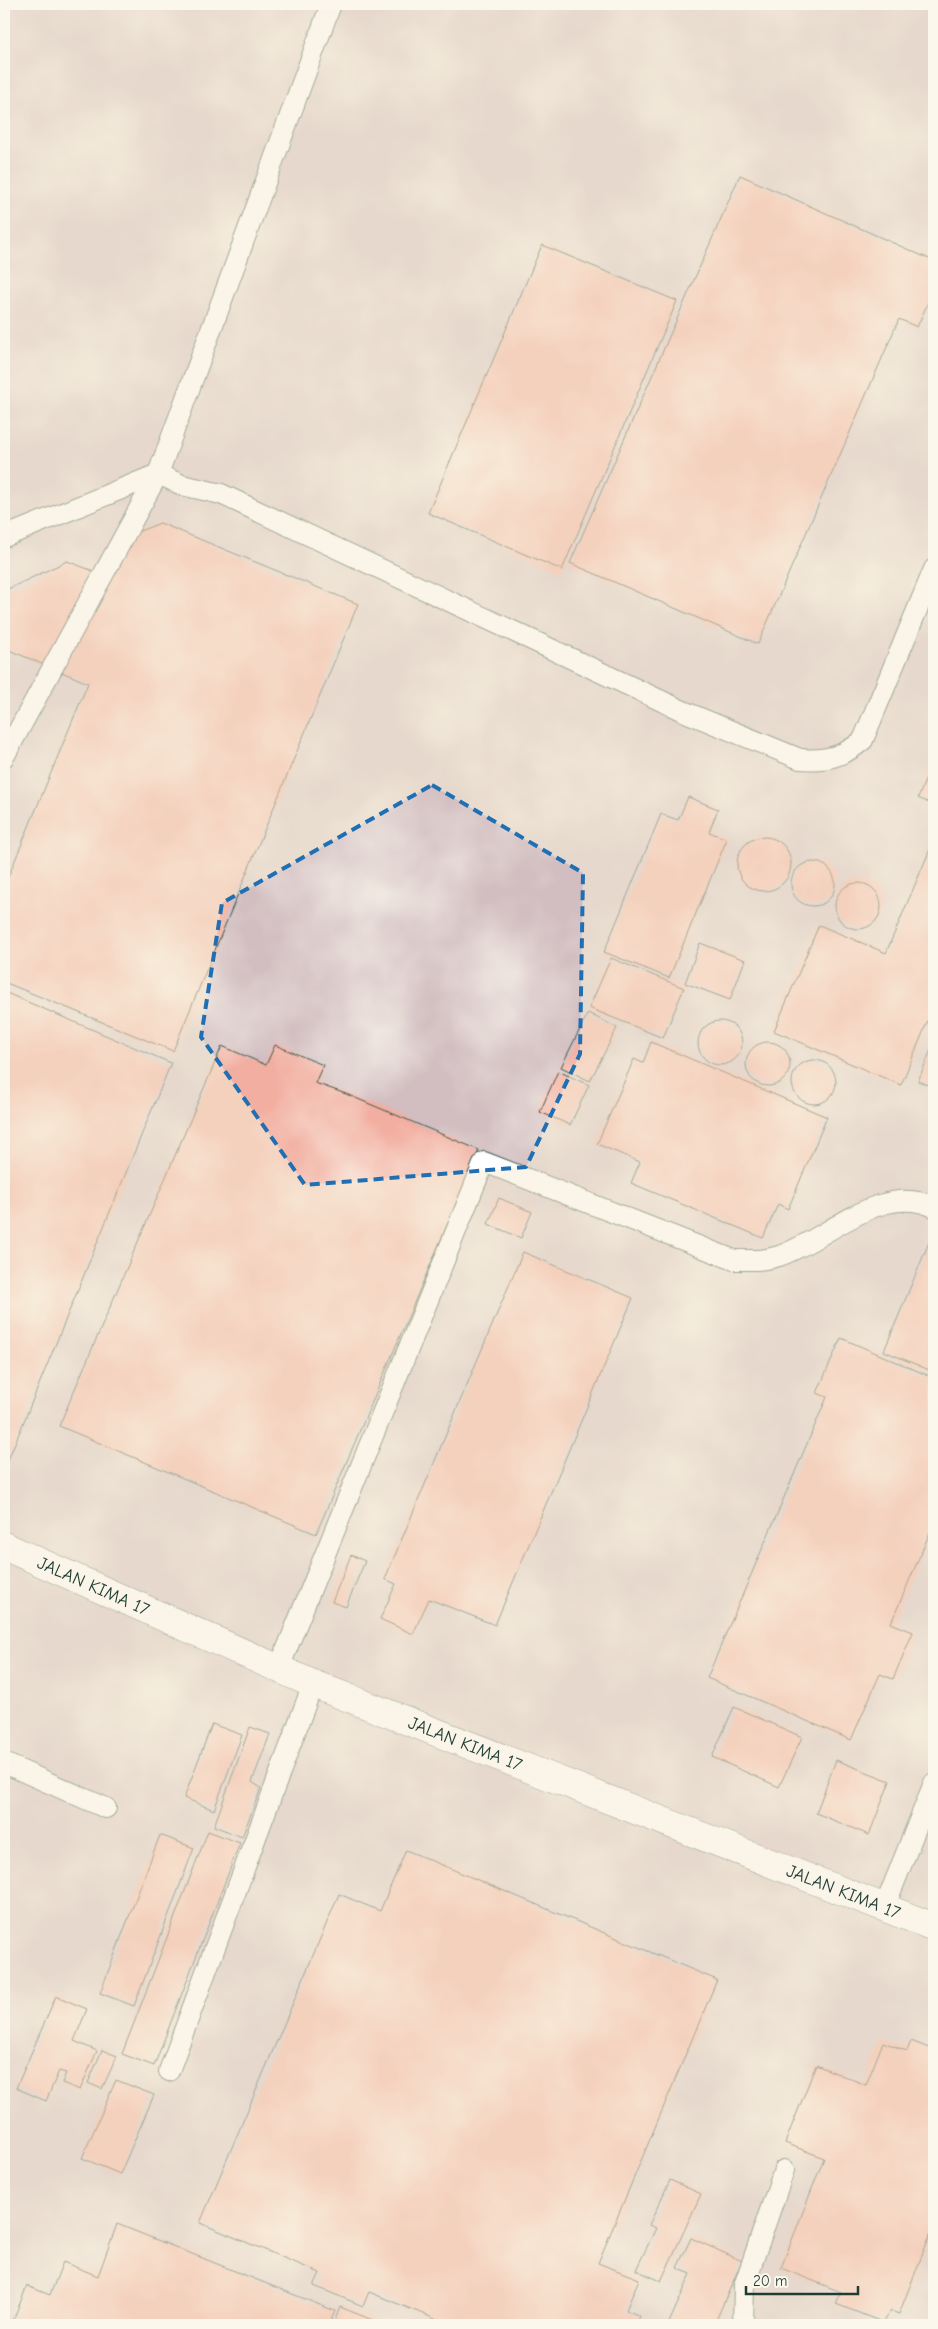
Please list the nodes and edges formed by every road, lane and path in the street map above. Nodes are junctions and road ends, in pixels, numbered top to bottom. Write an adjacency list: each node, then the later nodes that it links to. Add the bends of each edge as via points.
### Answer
1 (331, 4): 2 (lane)
2 (158, 474): 3 (lane); 4 (lane, via 182,485 221,494 683,711 800,758 834,758 850,752 863,740); 5 (lane)
3 (4, 537)
4 (934, 569)
5 (4, 757)
6 (934, 1207): 8 (lane, via 922,1201 878,1204 781,1255 761,1261 734,1260 484,1162)
7 (4, 1546): 8 (street, JALAN KIMA 17)
8 (279, 1668): 9 (street, JALAN KIMA 17)
9 (313, 1684): 13 (street, JALAN KIMA 17); 15 (lane)
10 (4, 1763): 12 (lane)
11 (934, 1783): 13 (lane)
12 (106, 1808)
13 (885, 1906): 14 (street, JALAN KIMA 17)
14 (934, 1926)
15 (169, 2071)
16 (784, 2170): 17 (lane, via 744,2286)
17 (743, 2325)

